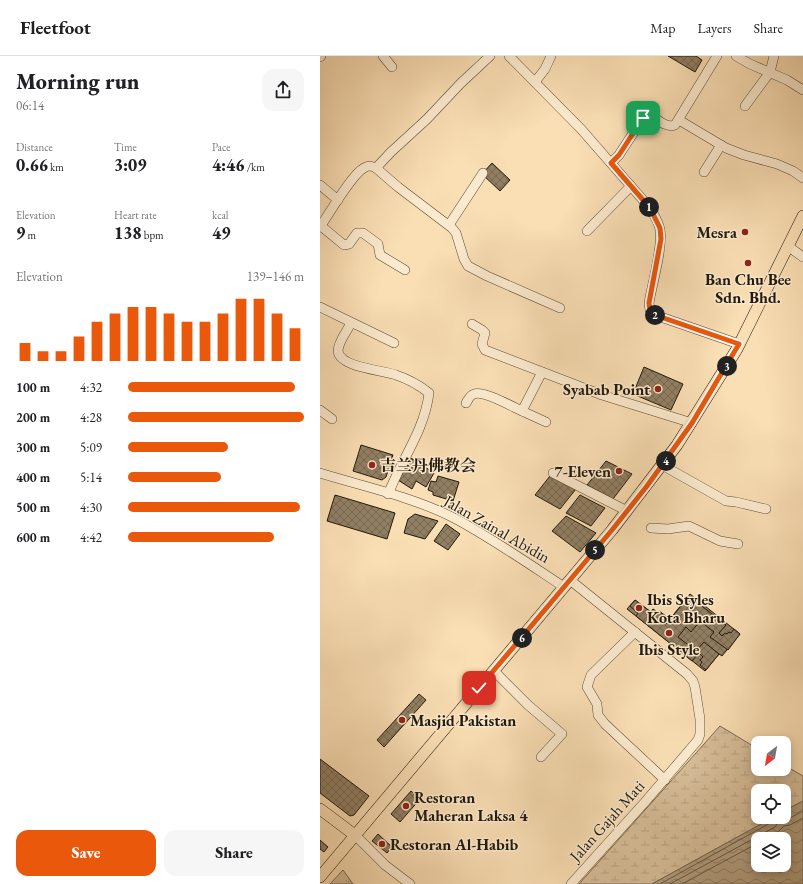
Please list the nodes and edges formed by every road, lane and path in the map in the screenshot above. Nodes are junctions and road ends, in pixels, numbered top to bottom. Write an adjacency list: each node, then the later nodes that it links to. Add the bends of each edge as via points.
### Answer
1 (383, 56): 8 (street)
2 (490, 56): 16 (street)
3 (509, 56): 10 (street)
4 (551, 56): 10 (street)
5 (717, 56): 13 (street)
6 (736, 56): 9 (street)
7 (774, 56): 9 (street)
8 (392, 67)
9 (770, 72): 11 (street); 12 (street)
10 (535, 82): 15 (street, via 582,129)
11 (803, 90)
12 (745, 106)
13 (679, 120): 14 (street); 15 (street, via 671,126 665,125 651,115 643,118)
14 (721, 145): 17 (street); 19 (street, via 736,153 777,164)
15 (611, 163): 21 (street)
16 (376, 168): 22 (street, via 368,166 360,171); 24 (street, via 398,188)
17 (704, 172)
18 (483, 173): 24 (street)
19 (803, 178)
20 (320, 185): 22 (street)
21 (631, 186): 26 (street); 35 (street, via 650,208 660,228 661,239 649,303 650,310 655,315)
22 (338, 200): 25 (street)
23 (803, 216): 27 (main road)
24 (449, 225): 31 (street, via 456,233 468,266)
25 (320, 227): 29 (street, via 344,244 349,244 357,233 363,233 378,244 380,255)
26 (587, 231)
27 (789, 247): 28 (street); 35 (main road)
28 (803, 257)
29 (405, 270)
30 (320, 307): 32 (street)
31 (560, 308)
32 (351, 323): 34 (street); 46 (street, via 339,345 338,352 342,358 360,367 395,374 429,393 416,438)
33 (472, 324): 36 (street, via 485,333 482,344 484,348)
34 (394, 343)
35 (739, 344): 42 (main road)
36 (542, 372): 39 (street); 42 (street, via 602,395)
37 (466, 403): 39 (street, via 470,396 483,393)
38 (320, 410): 40 (street)
39 (522, 411): 41 (street)
40 (332, 419)
41 (546, 422)
42 (692, 423): 43 (main road)
43 (662, 465): 47 (street, via 726,501); 48 (main road)
44 (320, 473): 46 (street, Jalan Zainal Abidin)
45 (554, 473): 48 (street)
46 (388, 494): 51 (street, Jalan Zainal Abidin, via 455,519)
47 (766, 509)
48 (627, 511): 51 (main road)
49 (651, 528): 50 (street, via 689,526 720,541)
50 (738, 544)
51 (567, 584): 52 (street, Jalan Zainal Abidin); 53 (main road)
52 (635, 632): 54 (street, Jalan Zainal Abidin); 56 (street, via 591,675 587,687 596,704 598,715 605,724)
53 (494, 671): 55 (street, via 562,734); 58 (main road)
54 (687, 674): 56 (street, Jalan Gajah Mati, via 695,687 700,734 698,740)
55 (542, 757)
56 (665, 780): 61 (street, Jalan Gajah Mati)
57 (320, 809): 58 (main road)
58 (356, 836): 59 (main road); 60 (street)
59 (320, 877)
60 (410, 884)
61 (571, 884)

